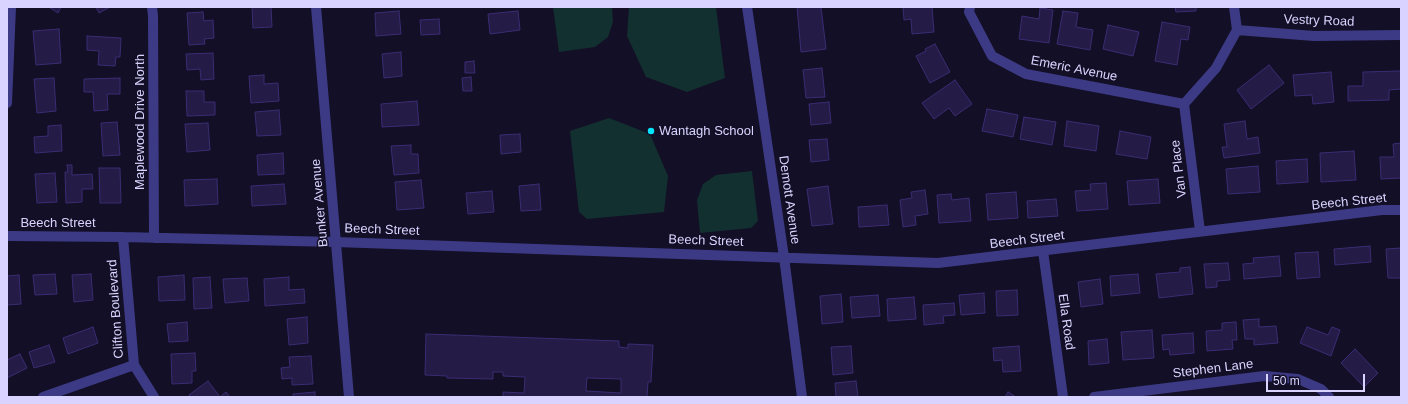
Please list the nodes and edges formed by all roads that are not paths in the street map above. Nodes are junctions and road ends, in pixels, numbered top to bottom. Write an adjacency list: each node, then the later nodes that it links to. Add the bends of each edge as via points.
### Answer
1 (11, 7): 9 (street)
2 (152, 7): 15 (street, Maplewood Drive North)
3 (316, 7): 16 (street, Bunker Avenue)
4 (747, 7): 18 (street, Demott Avenue)
5 (970, 7): 10 (street, Emeric Avenue, via 970,12 992,56 1026,74)
6 (1234, 7): 7 (street)
7 (1237, 30): 8 (street, Vestry Road, via 1314,36); 10 (street, via 1216,68)
8 (1401, 35)
9 (7, 103)
10 (1184, 104): 12 (street, Van Place)
11 (1401, 210): 12 (street, Beech Street)
12 (1200, 231): 17 (street, Beech Street)
13 (7, 236): 14 (street, Beech Street)
14 (124, 237): 15 (street, Beech Street); 19 (street, Clifton Boulevard)
15 (154, 238): 16 (street, Beech Street)
16 (336, 242): 18 (street, Beech Street); 22 (street, Bunker Avenue)
17 (1043, 251): 18 (street, Beech Street, via 938,263); 24 (street, Ella Road)
18 (784, 257): 23 (street, Demott Avenue)
19 (134, 366): 20 (street); 21 (street, Clifton Boulevard)
20 (43, 397)
21 (154, 397)
22 (350, 397)
23 (802, 397)
24 (1063, 397)
25 (1094, 397): 26 (street, Stephen Lane, via 1264,376 1298,379 1321,389)
26 (1329, 397)

